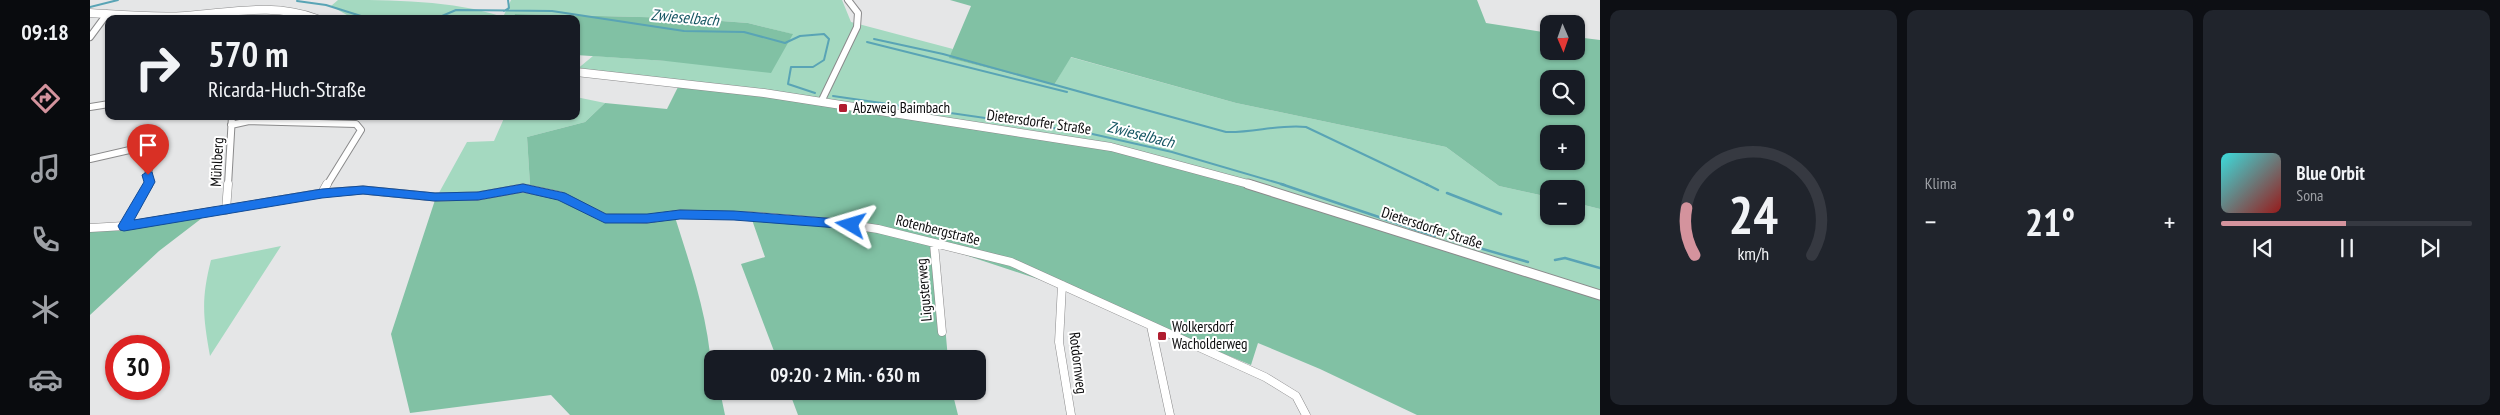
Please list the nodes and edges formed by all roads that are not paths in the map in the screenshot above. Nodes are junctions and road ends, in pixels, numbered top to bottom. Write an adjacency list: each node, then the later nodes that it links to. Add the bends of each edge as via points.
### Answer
1 (848, 0): 10 (street, via 858,13 857,27)
2 (90, 13): 3 (street)
3 (107, 14): 4 (street)
4 (146, 15)
5 (194, 15): 6 (street, via 262,7)
6 (310, 15)
7 (105, 17): 8 (street)
8 (90, 37)
9 (580, 72): 10 (street, Dietersdorfer Straße)
10 (821, 102): 22 (street, Dietersdorfer Straße, via 1111,146 1262,188)
11 (105, 105): 12 (street)
12 (90, 107)
13 (232, 120): 14 (street, Mühlberg)
14 (231, 125): 16 (street, via 249,121 356,124 361,130); 17 (street, Mühlberg)
15 (90, 159): 18 (street, via 147,146 153,148 148,175 150,182)
16 (322, 194): 17 (street, Rotenbergstraße); 20 (street, Rotenbergstraße, via 363,190 452,197 523,188 561,196 605,218 647,219 680,214 752,216 878,229)
17 (226, 210): 18 (street, Rotenbergstraße)
18 (124, 226): 19 (street, Rotenbergstraße)
19 (90, 228)
20 (934, 244): 21 (street, Rotenbergstraße, via 1011,262); 24 (street, Ligusterweg)
21 (1062, 285): 23 (street, Rotenbergstraße); 26 (street, Rotdornweg, via 1059,342)
22 (1600, 295)
23 (1151, 326): 25 (street, Rotenbergstraße, via 1294,393); 27 (street)
24 (942, 332)
25 (1305, 411)
26 (1071, 415)
27 (1170, 415)

